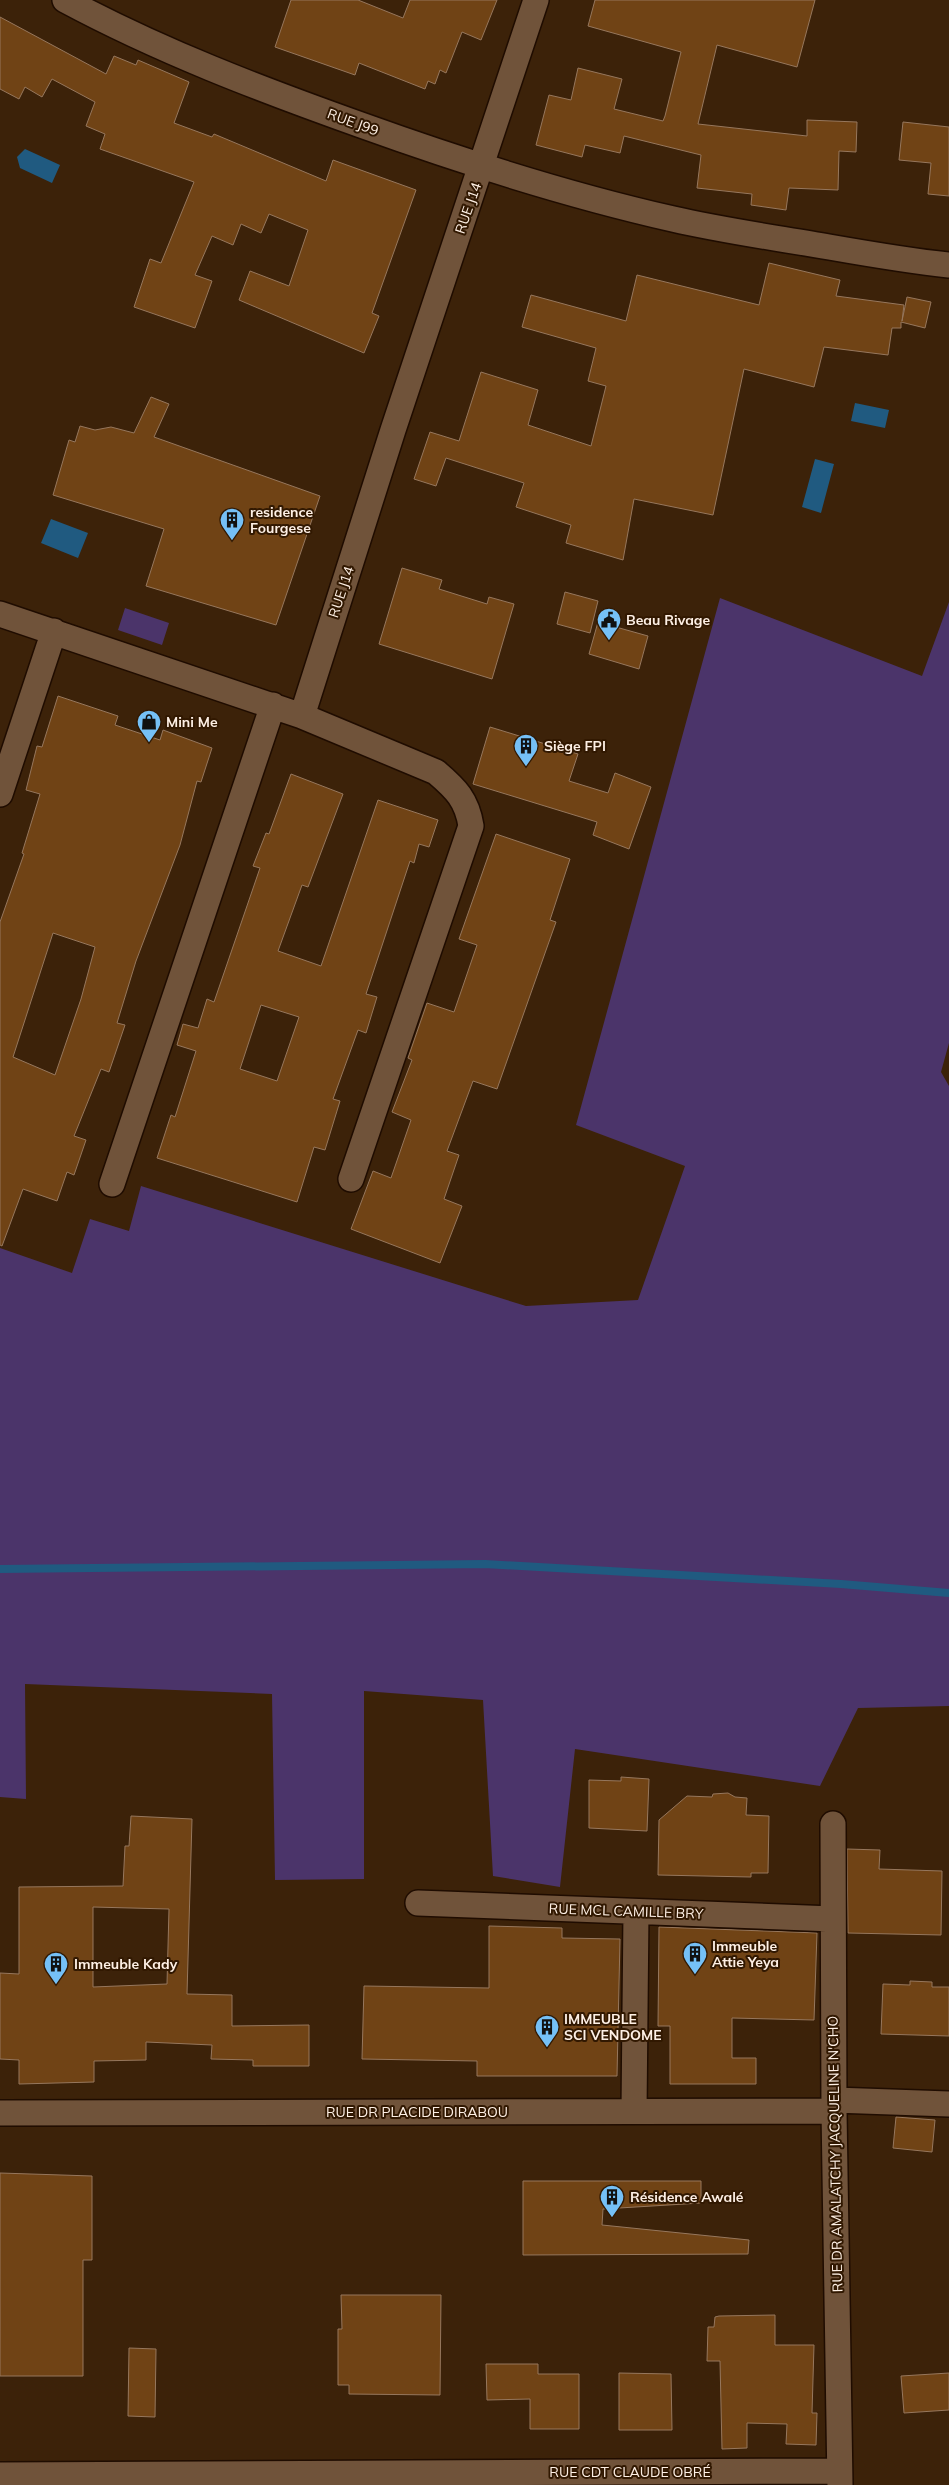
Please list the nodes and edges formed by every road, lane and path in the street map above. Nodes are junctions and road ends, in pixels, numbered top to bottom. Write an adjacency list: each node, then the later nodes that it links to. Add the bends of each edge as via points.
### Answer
1 (66, 0): 3 (street, RUE J99, via 230,77)
2 (536, 0): 3 (street)
3 (482, 167): 4 (street, RUE J99, via 674,219); 8 (street, RUE J14)
4 (949, 266)
5 (0, 614): 6 (street)
6 (54, 631): 7 (street); 9 (street)
7 (272, 705): 8 (street); 11 (street)
8 (302, 716): 10 (street, via 436,772 467,806 471,826)
9 (0, 794)
10 (351, 1178)
11 (112, 1184)
12 (833, 1824): 15 (street, RUE DR AMALATCHY JACQUELINE N'CHO)
13 (418, 1903): 14 (street, RUE MCL CAMILLE BRY)
14 (636, 1912): 15 (street, RUE MCL CAMILLE BRY); 18 (street)
15 (833, 1919): 17 (street, RUE DR AMALATCHY JACQUELINE N'CHO)
16 (949, 2104): 17 (street, RUE DR PLACIDE DIRABOU)
17 (834, 2106): 18 (street, RUE DR PLACIDE DIRABOU); 21 (street, RUE DR AMALATCHY JACQUELINE N'CHO)
18 (634, 2112): 19 (street, RUE DR PLACIDE DIRABOU)
19 (0, 2113)
20 (0, 2475): 21 (street, RUE CDT CLAUDE OBRÉ)
21 (840, 2478)

